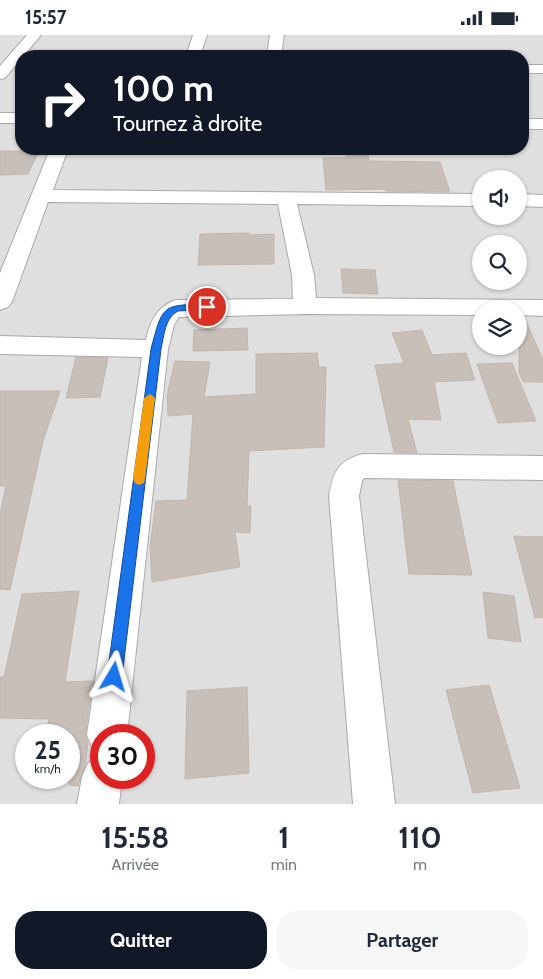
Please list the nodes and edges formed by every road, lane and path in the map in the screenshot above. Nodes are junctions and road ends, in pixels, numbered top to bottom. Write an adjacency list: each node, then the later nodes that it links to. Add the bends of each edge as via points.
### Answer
1 (34, 35): 4 (street)
2 (200, 35): 5 (street)
3 (277, 35): 6 (street)
4 (21, 50)
5 (195, 50)
6 (275, 50)
7 (15, 57): 10 (street)
8 (529, 69): 9 (street)
9 (543, 69)
10 (0, 75)
11 (0, 118): 12 (street)
12 (15, 118)
13 (529, 124): 14 (street)
14 (543, 124)
15 (57, 155): 16 (street)
16 (42, 196): 17 (street); 21 (street)
17 (286, 198): 18 (street); 22 (street, via 303,275)
18 (472, 200)
19 (527, 201): 20 (street)
20 (543, 201)
21 (0, 302)
22 (305, 306): 23 (street); 25 (street, via 176,308 165,317)
23 (543, 308)
24 (0, 345): 25 (street)
25 (156, 349): 27 (street)
26 (543, 468): 30 (street, via 363,465 356,467 348,476 344,496)
27 (108, 724)
28 (100, 789): 29 (street)
29 (98, 804)
30 (374, 804)

